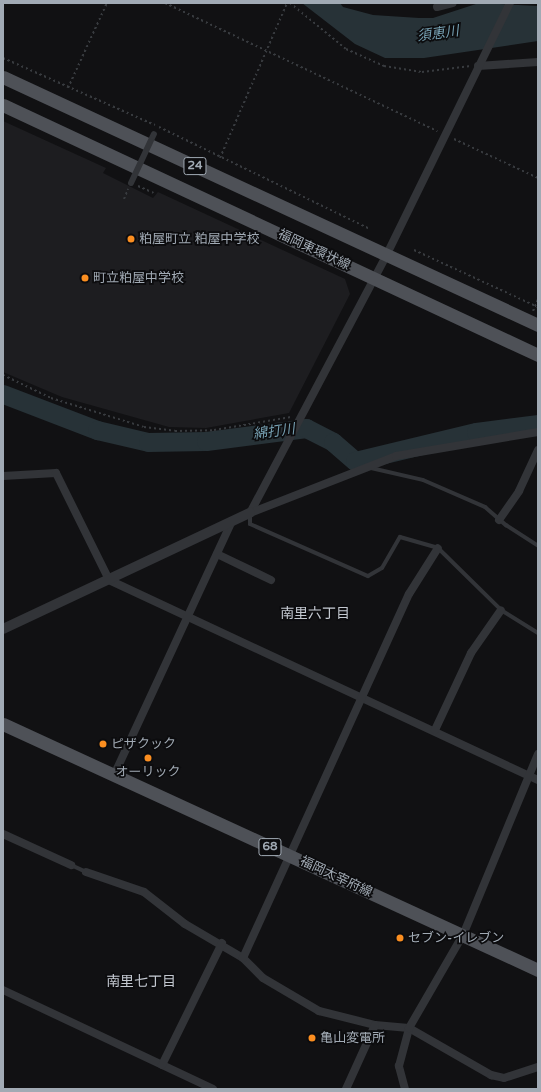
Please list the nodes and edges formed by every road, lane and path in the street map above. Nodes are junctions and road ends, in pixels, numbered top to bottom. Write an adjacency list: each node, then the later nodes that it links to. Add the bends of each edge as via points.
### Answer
1 (107, 3): 12 (path)
2 (165, 3): 7 (path)
3 (289, 3): 7 (path); 10 (path, via 346,50 384,66 422,72)
4 (453, 3): 6 (street)
5 (510, 3): 10 (street)
6 (437, 7)
7 (269, 51): 15 (path); 16 (path)
8 (3, 58): 12 (path)
9 (538, 62): 10 (street)
10 (479, 64): 15 (street)
11 (3, 77): 22 (main road, 福岡東環状線 / 24)
12 (68, 88): 16 (path, via 196,144)
13 (3, 105): 23 (main road, 福岡東環状線 / 24)
14 (154, 134): 18 (street, bridge)
15 (444, 134): 17 (path); 22 (street)
16 (220, 158): 20 (path)
17 (538, 178)
18 (131, 183): 19 (path)
19 (154, 192)
20 (370, 229)
21 (414, 250): 25 (path)
22 (387, 254): 23 (street); 26 (main road, 福岡東環状線 / 24)
23 (374, 278): 27 (main road, 福岡東環状線 / 24); 29 (street)
24 (538, 299): 25 (path)
25 (537, 306)
26 (538, 325)
27 (538, 355)
28 (3, 375): 29 (path, via 51,398 144,427 175,431 214,430 294,416)
29 (300, 421): 34 (street)
30 (538, 434): 32 (street, via 436,447)
31 (538, 450): 35 (street, via 519,491)
32 (362, 466): 34 (street); 35 (lane, via 423,480 485,507)
33 (3, 476): 40 (street, via 56,473)
34 (250, 513): 36 (street); 38 (lane, via 250,524 368,576 382,568 400,537)
35 (499, 520): 37 (lane)
36 (232, 522): 39 (street); 40 (street)
37 (538, 546)
38 (438, 548): 42 (lane); 46 (street, via 409,594)
39 (217, 554): 41 (street); 43 (street)
40 (109, 580): 43 (street); 44 (street)
41 (271, 580)
42 (501, 610): 45 (lane); 48 (street, via 471,653)
43 (189, 617): 46 (street); 50 (street)
44 (3, 629)
45 (538, 633)
46 (361, 697): 48 (street); 54 (street)
47 (3, 724): 50 (main road, 福岡太宰府線 / 68)
48 (435, 730): 51 (street)
49 (538, 754): 51 (street)
50 (115, 773): 54 (main road, 福岡太宰府線 / 68)
51 (528, 776): 52 (street); 57 (street)
52 (538, 780)
53 (3, 834): 55 (street)
54 (291, 856): 57 (main road, 福岡太宰府線 / 68); 59 (street)
55 (71, 865): 56 (lane)
56 (86, 872): 58 (street, via 144,892 185,924)
57 (464, 935): 60 (main road, 福岡太宰府線 / 68); 63 (street)
58 (222, 943): 59 (street); 64 (street)
59 (243, 958): 62 (street, via 263,978 319,1011)
60 (538, 970)
61 (3, 990): 64 (street)
62 (375, 1026): 63 (street); 67 (street)
63 (409, 1028): 65 (street, via 491,1075 504,1078); 68 (street, via 399,1066)
64 (162, 1065): 66 (street)
65 (538, 1067)
66 (214, 1089)
67 (346, 1089)
68 (406, 1089)

